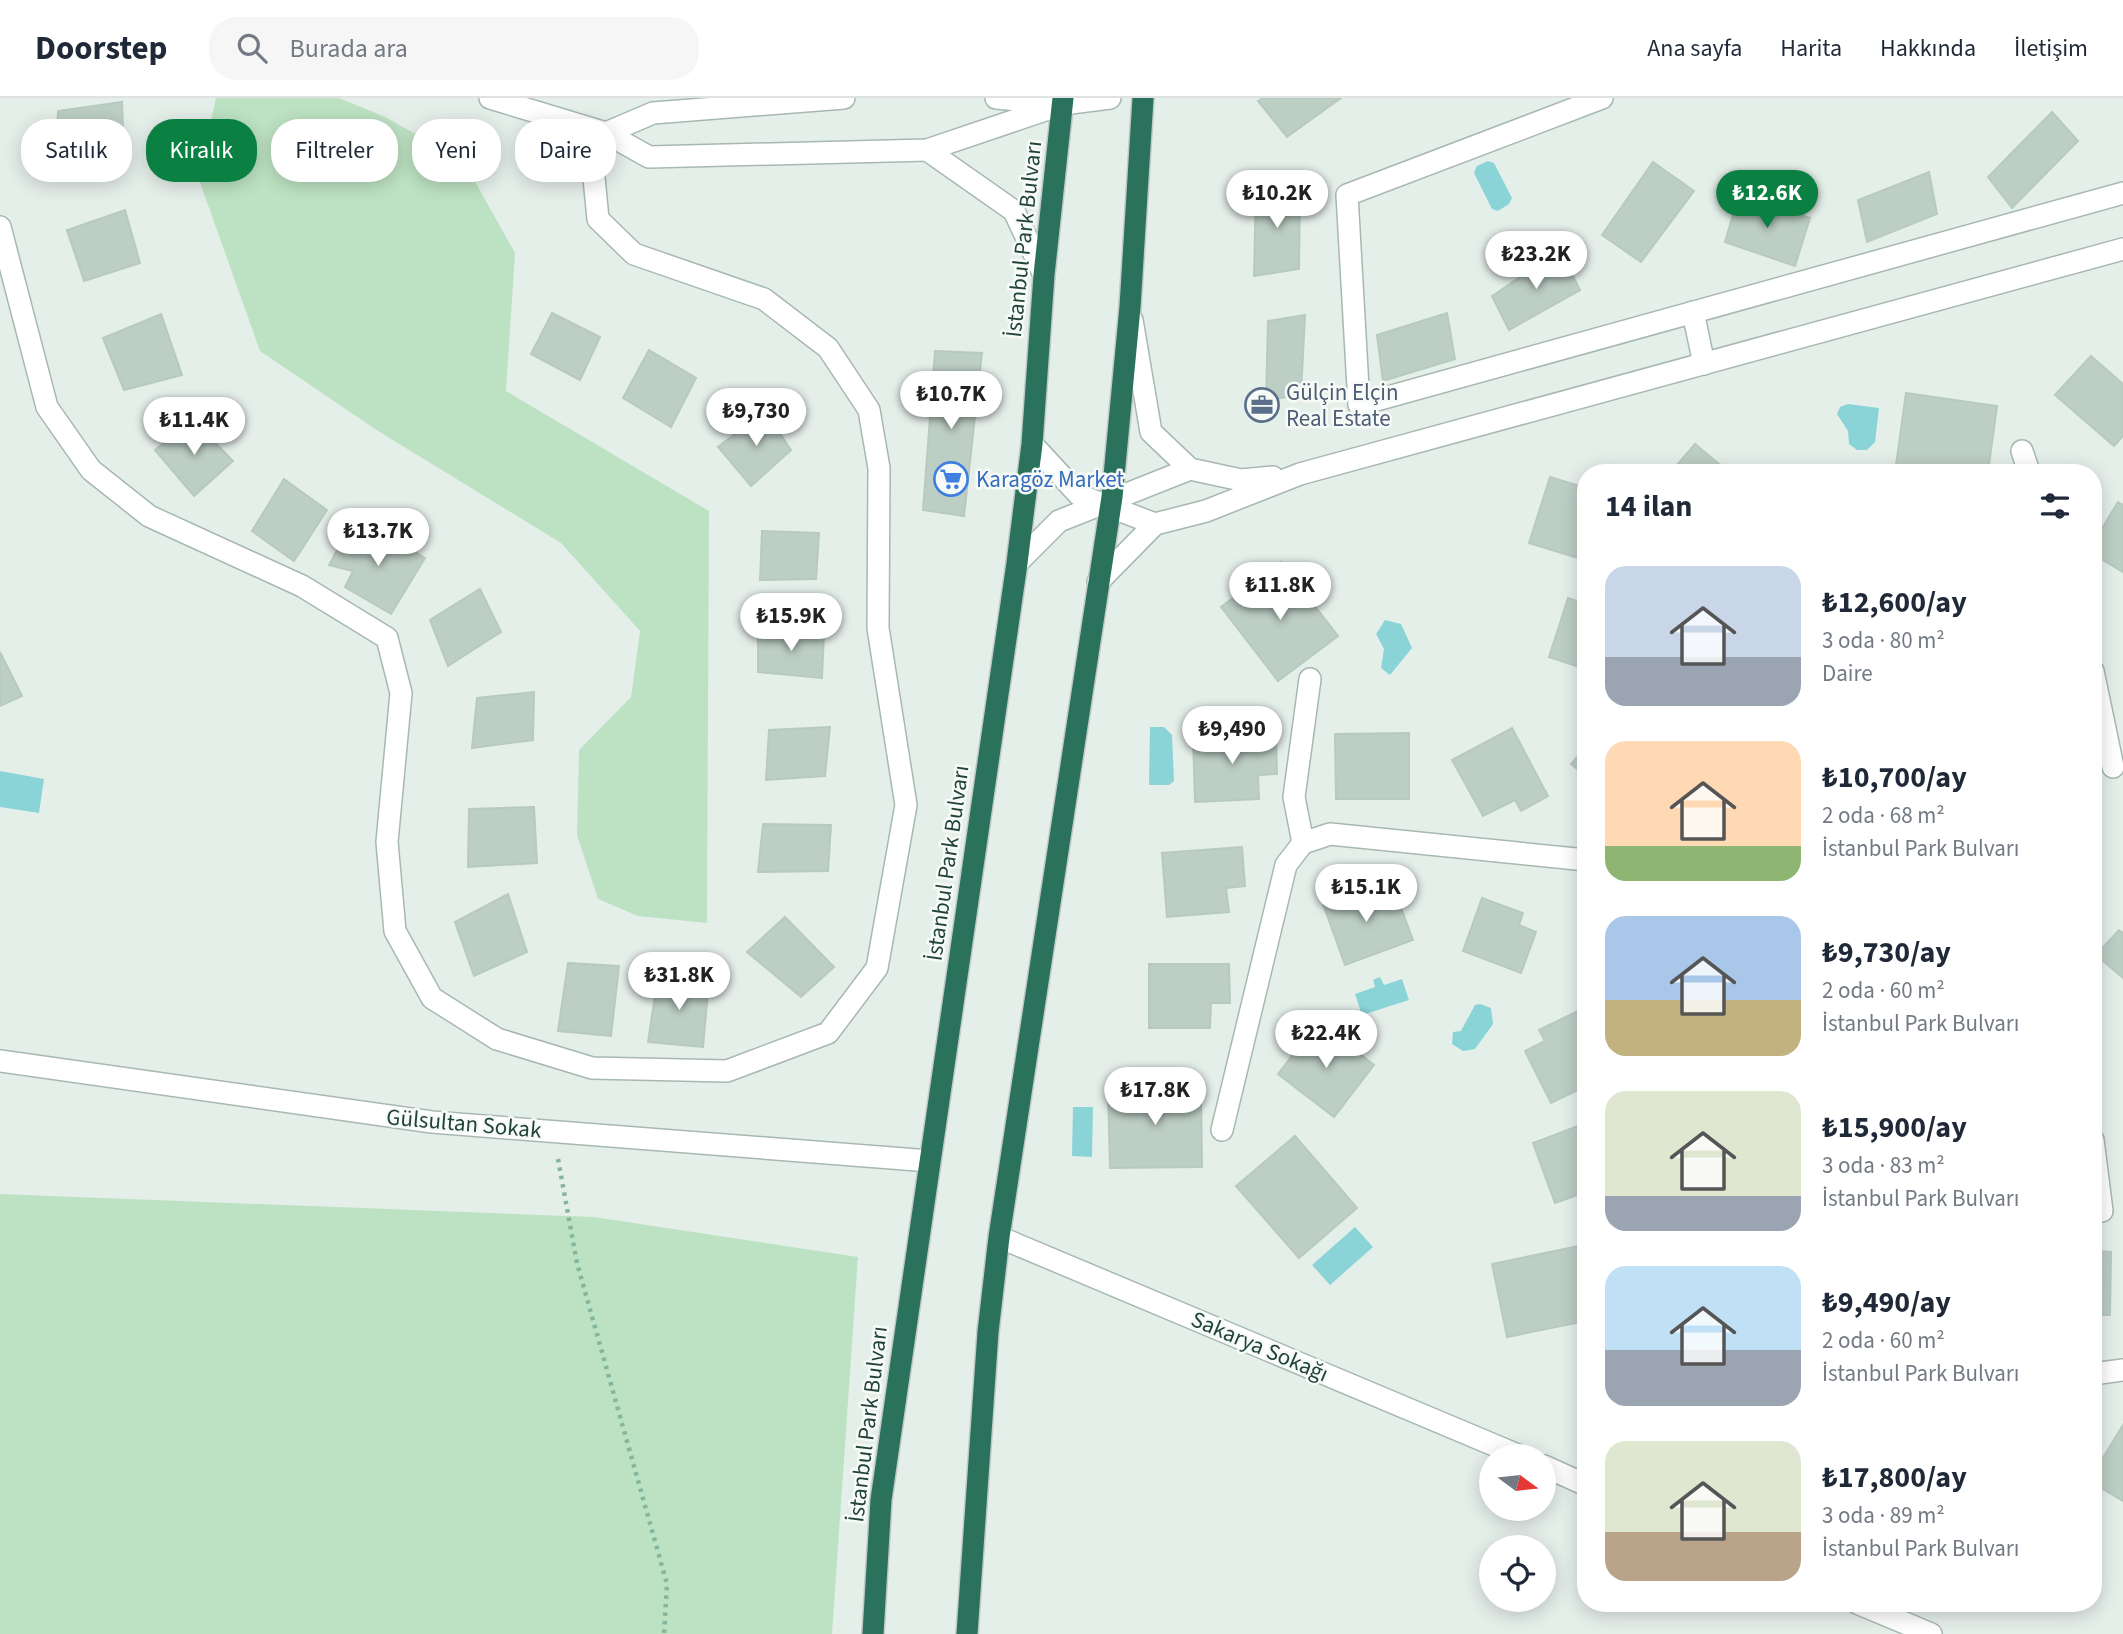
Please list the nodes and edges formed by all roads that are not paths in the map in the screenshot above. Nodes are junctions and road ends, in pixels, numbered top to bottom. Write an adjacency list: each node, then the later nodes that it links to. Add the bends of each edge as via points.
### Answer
1 (844, 98): 9 (street, via 653,113)
2 (996, 98): 7 (street)
3 (1110, 98): 7 (street)
4 (1143, 98): 17 (highway)
5 (1602, 98): 18 (street, via 1347,195 1359,405)
6 (502, 99): 8 (street)
7 (1063, 101): 11 (street); 16 (highway, İstanbul Park Bulvarı)
8 (563, 119)
9 (616, 129)
10 (616, 139): 11 (street, via 649,157)
11 (927, 150): 16 (street, via 1014,211)
12 (594, 182): 14 (street, via 598,219 634,254 764,299 828,348 869,410 879,468 878,628 906,805 877,968 828,1033 727,1072 592,1068 497,1039 432,998 395,931 387,842 401,693 387,638 303,586 149,516 91,470 47,407)
13 (2123, 193): 18 (street)
14 (0, 227)
15 (2123, 249): 19 (street)
16 (1044, 275): 20 (highway, İstanbul Park Bulvarı)
17 (1130, 307): 23 (street, via 1151,432); 25 (highway)
18 (1693, 312): 19 (street)
19 (1704, 364): 24 (street)
20 (1032, 444): 25 (street, via 1079,495); 27 (highway, İstanbul Park Bulvarı)
21 (2022, 451): 22 (street)
22 (2026, 464)
23 (1190, 469): 24 (street, via 1241,480); 25 (street)
24 (1300, 474): 26 (street, via 1206,511)
25 (1107, 502): 26 (street); 27 (street, via 1059,521); 28 (highway)
26 (1155, 524): 28 (street)
27 (1017, 563): 36 (highway, İstanbul Park Bulvarı)
28 (1098, 582): 37 (highway)
29 (1310, 680): 32 (street, via 1294,797)
30 (2102, 722): 31 (street)
31 (2110, 768)
32 (1303, 843): 33 (street, via 1330,834); 35 (street, via 1286,865)
33 (1577, 859)
34 (0, 1061): 36 (street, Gülsultan Sokak, via 432,1122)
35 (1222, 1130)
36 (930, 1161): 44 (highway, İstanbul Park Bulvarı, via 881,1500)
37 (999, 1237): 40 (street, Sakarya Sokağı); 45 (highway)
38 (2123, 1370): 39 (street)
39 (2102, 1373)
40 (1491, 1444)
41 (1556, 1471): 42 (street)
42 (1577, 1481)
43 (1878, 1612): 46 (street)
44 (873, 1634)
45 (967, 1634)
46 (1931, 1634)

